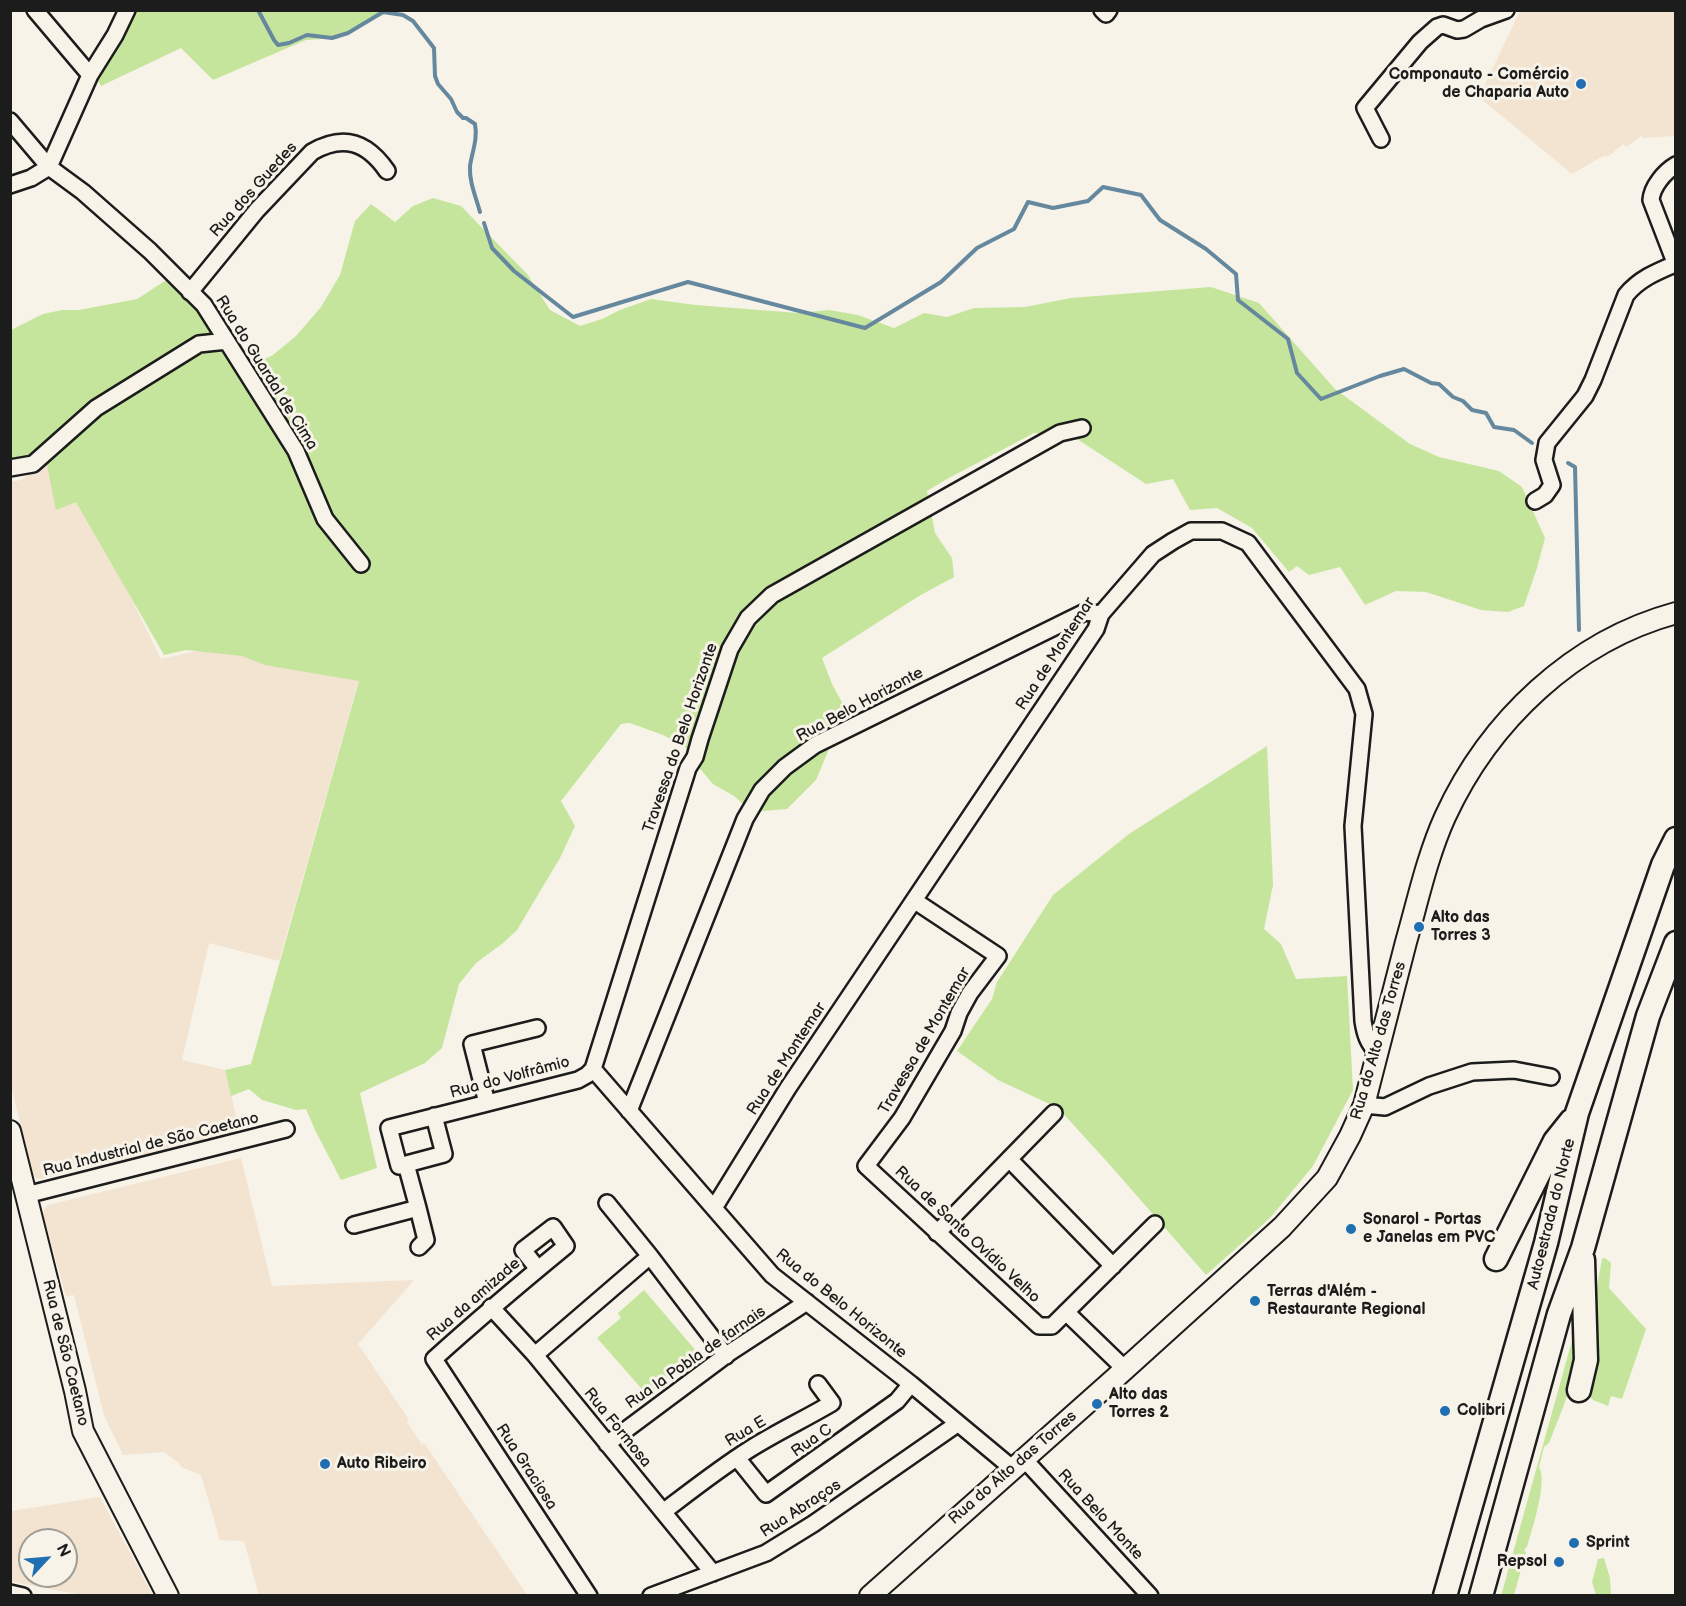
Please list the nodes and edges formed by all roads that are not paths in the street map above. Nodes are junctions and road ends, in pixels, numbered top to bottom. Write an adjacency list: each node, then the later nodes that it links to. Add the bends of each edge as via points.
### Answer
1 (34, 10): 6 (street)
2 (127, 10): 6 (street)
3 (1101, 10): 4 (street, via 1106,14)
4 (1109, 10)
5 (1506, 10): 8 (street, via 1464,29 1443,24 1420,42 1365,108)
6 (90, 75): 10 (street)
7 (10, 121): 10 (street, Rua do Guardal de Cima)
8 (1381, 139)
9 (1676, 165): 13 (street, via 1662,177 1651,196)
10 (49, 167): 12 (street); 14 (street, Rua do Guardal de Cima, via 150,251)
11 (387, 171): 14 (street, Rua dos Guedes, via 361,145 337,142 312,152 257,210)
12 (10, 185)
13 (1675, 265): 18 (street, via 1635,284 1626,295 1585,396 1547,443 1544,460 1552,485)
14 (190, 292): 15 (street, Rua do Guardal de Cima, via 204,305)
15 (227, 341): 17 (street, via 199,344 96,408 33,464); 19 (street, Rua do Guardal de Cima, via 296,451 325,519)
16 (1082, 428): 27 (street, Travessa do Belo Horizonte, via 1060,433 913,514 772,595 748,618 730,649 688,768)
17 (10, 468)
18 (1535, 501)
19 (361, 564)
20 (1676, 613): 26 (main road, Rua do Alto das Torres, via 1605,641 1569,664 1519,709 1476,762 1452,802 1421,884)
21 (1101, 614): 23 (street, Rua de Montemar, via 1096,629); 26 (street, Rua de Montemar, via 1154,554 1173,540 1191,531 1222,531 1248,543 1357,689 1364,714 1353,826 1362,998 1365,1033); 31 (street, Rua Belo Horizonte, via 1084,612 815,745 762,790 745,819)
22 (1676, 838): 33 (highway, Autoestrada do Norte, via 1663,865)
23 (915, 901): 39 (street, Travessa de Montemar, via 998,956 970,993 953,1031 902,1118); 43 (street, Rua de Montemar, via 788,1088)
24 (1676, 943): 48 (highway, Autoestrada do Norte, via 1648,1016)
25 (537, 1028): 29 (street, via 472,1044)
26 (1378, 1053): 30 (main road, Rua do Alto das Torres)
27 (593, 1069): 29 (street, Rua do Volfrâmio, via 578,1080); 31 (street, Rua do Belo Horizonte)
28 (1551, 1077): 30 (street, via 1514,1070 1472,1072 1429,1086 1385,1107)
29 (487, 1103): 34 (street, Rua do Volfrâmio)
30 (1364, 1104): 59 (main road, Rua do Alto das Torres, via 1339,1158 1313,1194 1282,1227)
31 (629, 1111): 43 (street, Rua do Belo Horizonte)
32 (1054, 1113): 37 (street)
33 (1577, 1113): 50 (highway, via 1555,1141); 76 (highway, Autoestrada do Norte, via 1546,1243)
34 (434, 1116): 38 (street, Rua do Volfrâmio, via 444,1154); 38 (street, Rua do Volfrâmio, via 389,1128 399,1166)
35 (286, 1129): 40 (street, Rua Industrial de São Caetano)
36 (10, 1131): 40 (main road, Rua de São Caetano)
37 (1009, 1159): 46 (street); 51 (street)
38 (406, 1164): 42 (street, Rua do Volfrâmio)
39 (866, 1166): 46 (street, Rua de Santo Ovídio Velho)
40 (26, 1195): 72 (main road, Rua de São Caetano, via 83,1431)
41 (606, 1203): 49 (street)
42 (418, 1208): 45 (street); 47 (street, Rua do Volfrâmio, via 426,1240)
43 (714, 1208): 53 (street, Rua do Belo Horizonte, via 772,1275)
44 (1155, 1224): 51 (street, Rua de Santo Ovídio Velho)
45 (354, 1225)
46 (937, 1233): 55 (street, Rua de Santo Ovídio Velho, via 1039,1326 1052,1326)
47 (419, 1247)
48 (1583, 1248): 62 (highway, via 1586,1360); 77 (highway, Autoestrada do Norte, via 1559,1314)
49 (650, 1256): 56 (street); 57 (street)
50 (1496, 1259)
51 (1113, 1266): 55 (street, Rua de Santo Ovídio Velho)
52 (538, 1269): 54 (street, Rua da amizade)
53 (807, 1302): 57 (street, Rua la Pobla de farnais); 61 (street, Rua do Belo Horizonte)
54 (491, 1307): 56 (street, Rua Formosa); 58 (street, Rua da amizade)
55 (1066, 1312): 59 (street)
56 (535, 1355): 64 (street, Rua Formosa)
57 (726, 1356): 64 (street, Rua la Pobla de farnais)
58 (434, 1359): 73 (street, Rua Graciosa)
59 (1125, 1369): 66 (main road, Rua do Alto das Torres)
60 (818, 1384): 65 (street, Rua E, via 832,1402)
61 (911, 1384): 63 (street, Rua do Belo Horizonte); 65 (street, Rua C, via 897,1401 766,1494)
62 (1579, 1390)
63 (957, 1424): 66 (street, Rua do Belo Horizonte); 68 (street, Rua Abraços, via 766,1553)
64 (607, 1444): 67 (street, Rua Formosa)
65 (737, 1458): 67 (street, Rua E)
66 (1018, 1464): 70 (street, Rua Belo Monte); 75 (main road, Rua do Alto das Torres)
67 (663, 1512): 68 (street, Rua Formosa)
68 (713, 1573): 74 (street, Rua Abraços)
69 (10, 1593): 71 (street)
70 (1150, 1595)
71 (23, 1596)
72 (168, 1596)
73 (589, 1596)
74 (651, 1596)
75 (870, 1596)
76 (1445, 1596)
77 (1481, 1596)

